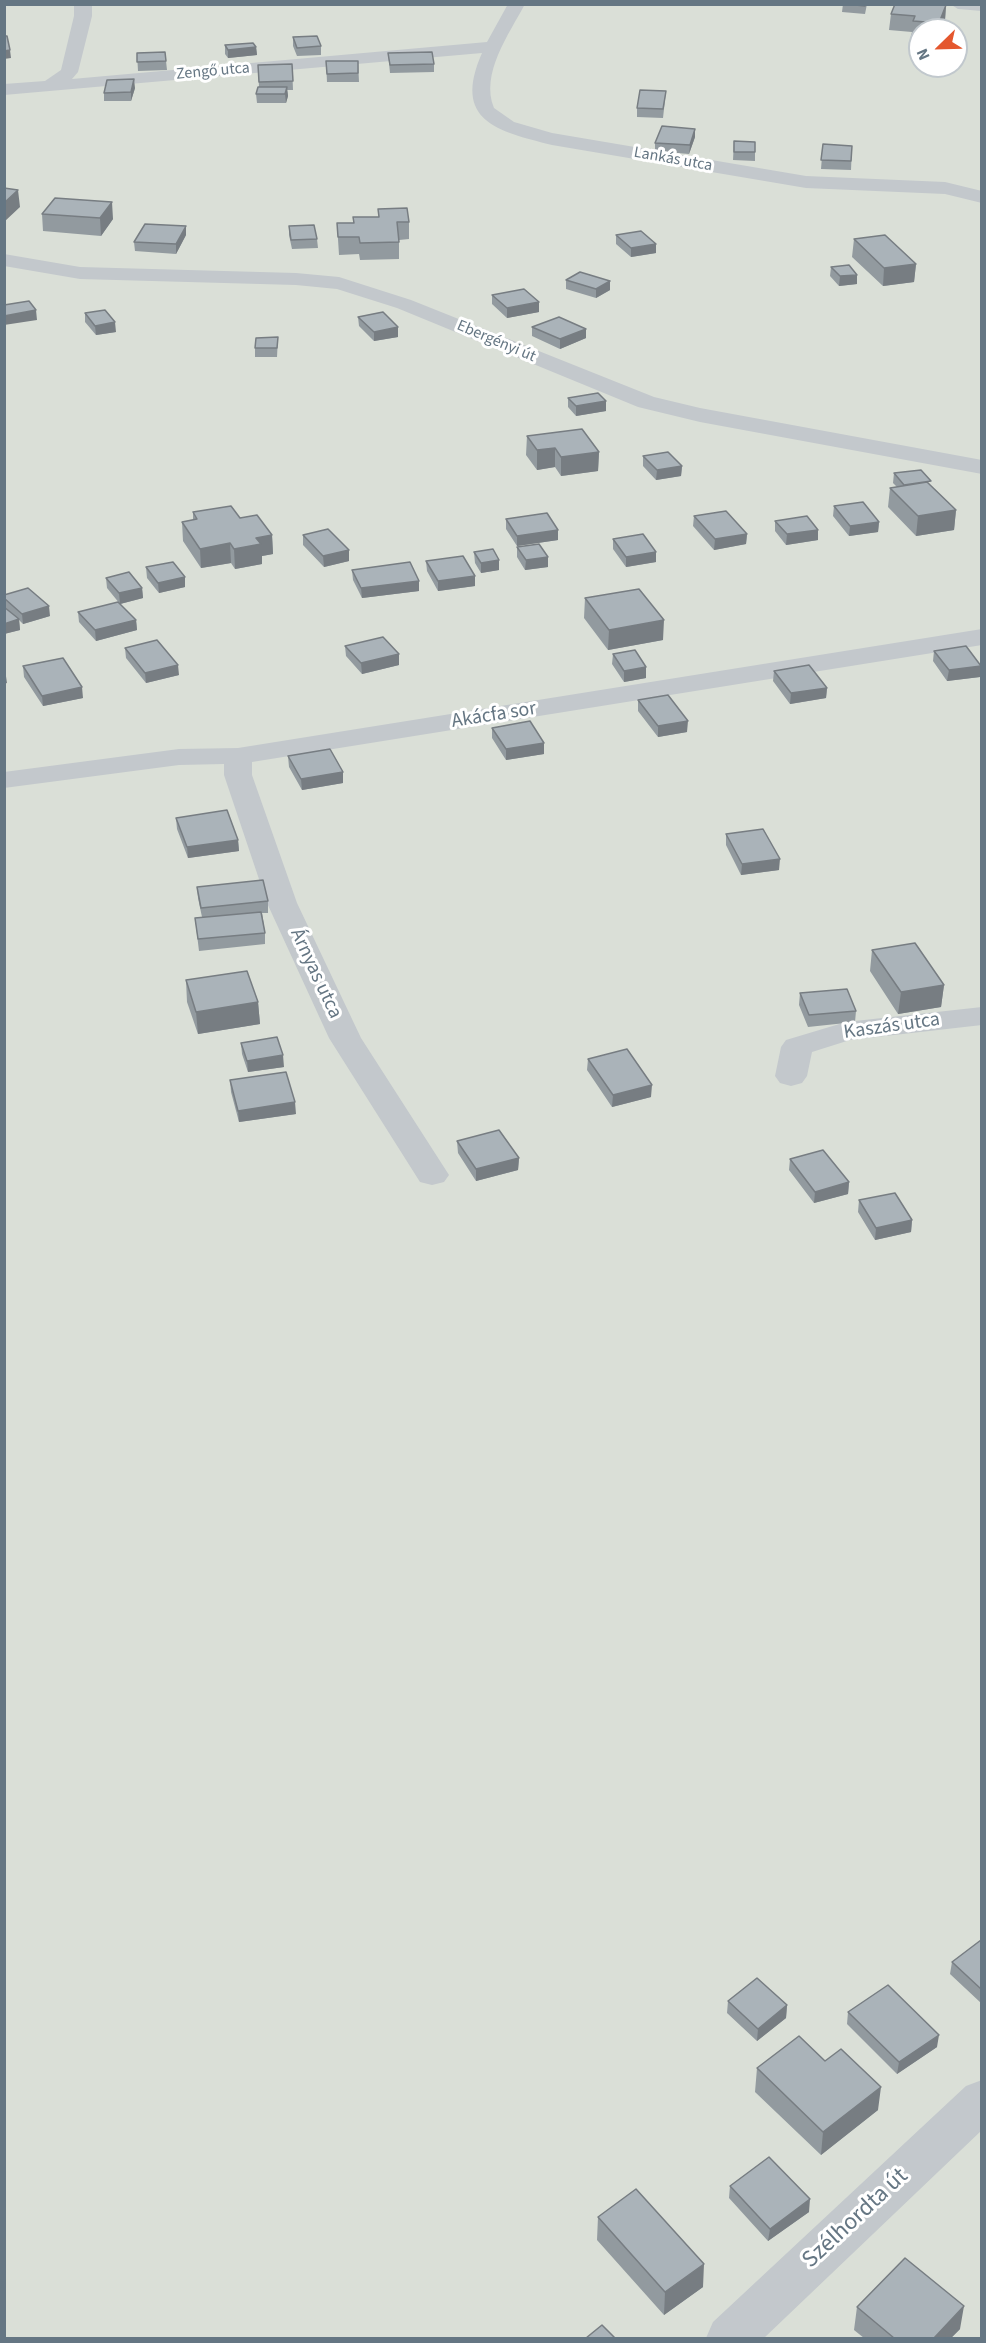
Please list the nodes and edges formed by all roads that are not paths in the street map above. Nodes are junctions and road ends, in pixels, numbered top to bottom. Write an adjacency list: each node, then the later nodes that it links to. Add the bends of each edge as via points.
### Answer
1 (83, 4): 6 (street, via 69,72)
2 (518, 4): 5 (street, Lankás utca)
3 (958, 4): 4 (street)
4 (981, 6)
5 (493, 47): 6 (street, Zengő utca); 8 (street, Lankás utca, via 479,99 486,111 514,129 806,183 945,188)
6 (50, 86): 7 (street, Zengő utca)
7 (4, 90)
8 (981, 197)
9 (4, 260): 10 (street, Ebergényi út, via 80,273 339,283 404,304 646,402)
10 (981, 467)
11 (981, 638): 12 (street, Akácfa sor)
12 (238, 756): 13 (street, Akácfa sor, via 179,758); 16 (street, Árnyas utca, via 238,775 282,903 345,1038)
13 (4, 780)
14 (981, 1016): 15 (street, Kaszás utca, via 846,1031 797,1047)
15 (790, 1076)
16 (432, 1175)
17 (981, 2100): 18 (street, Szélhordta út)
18 (730, 2338)

